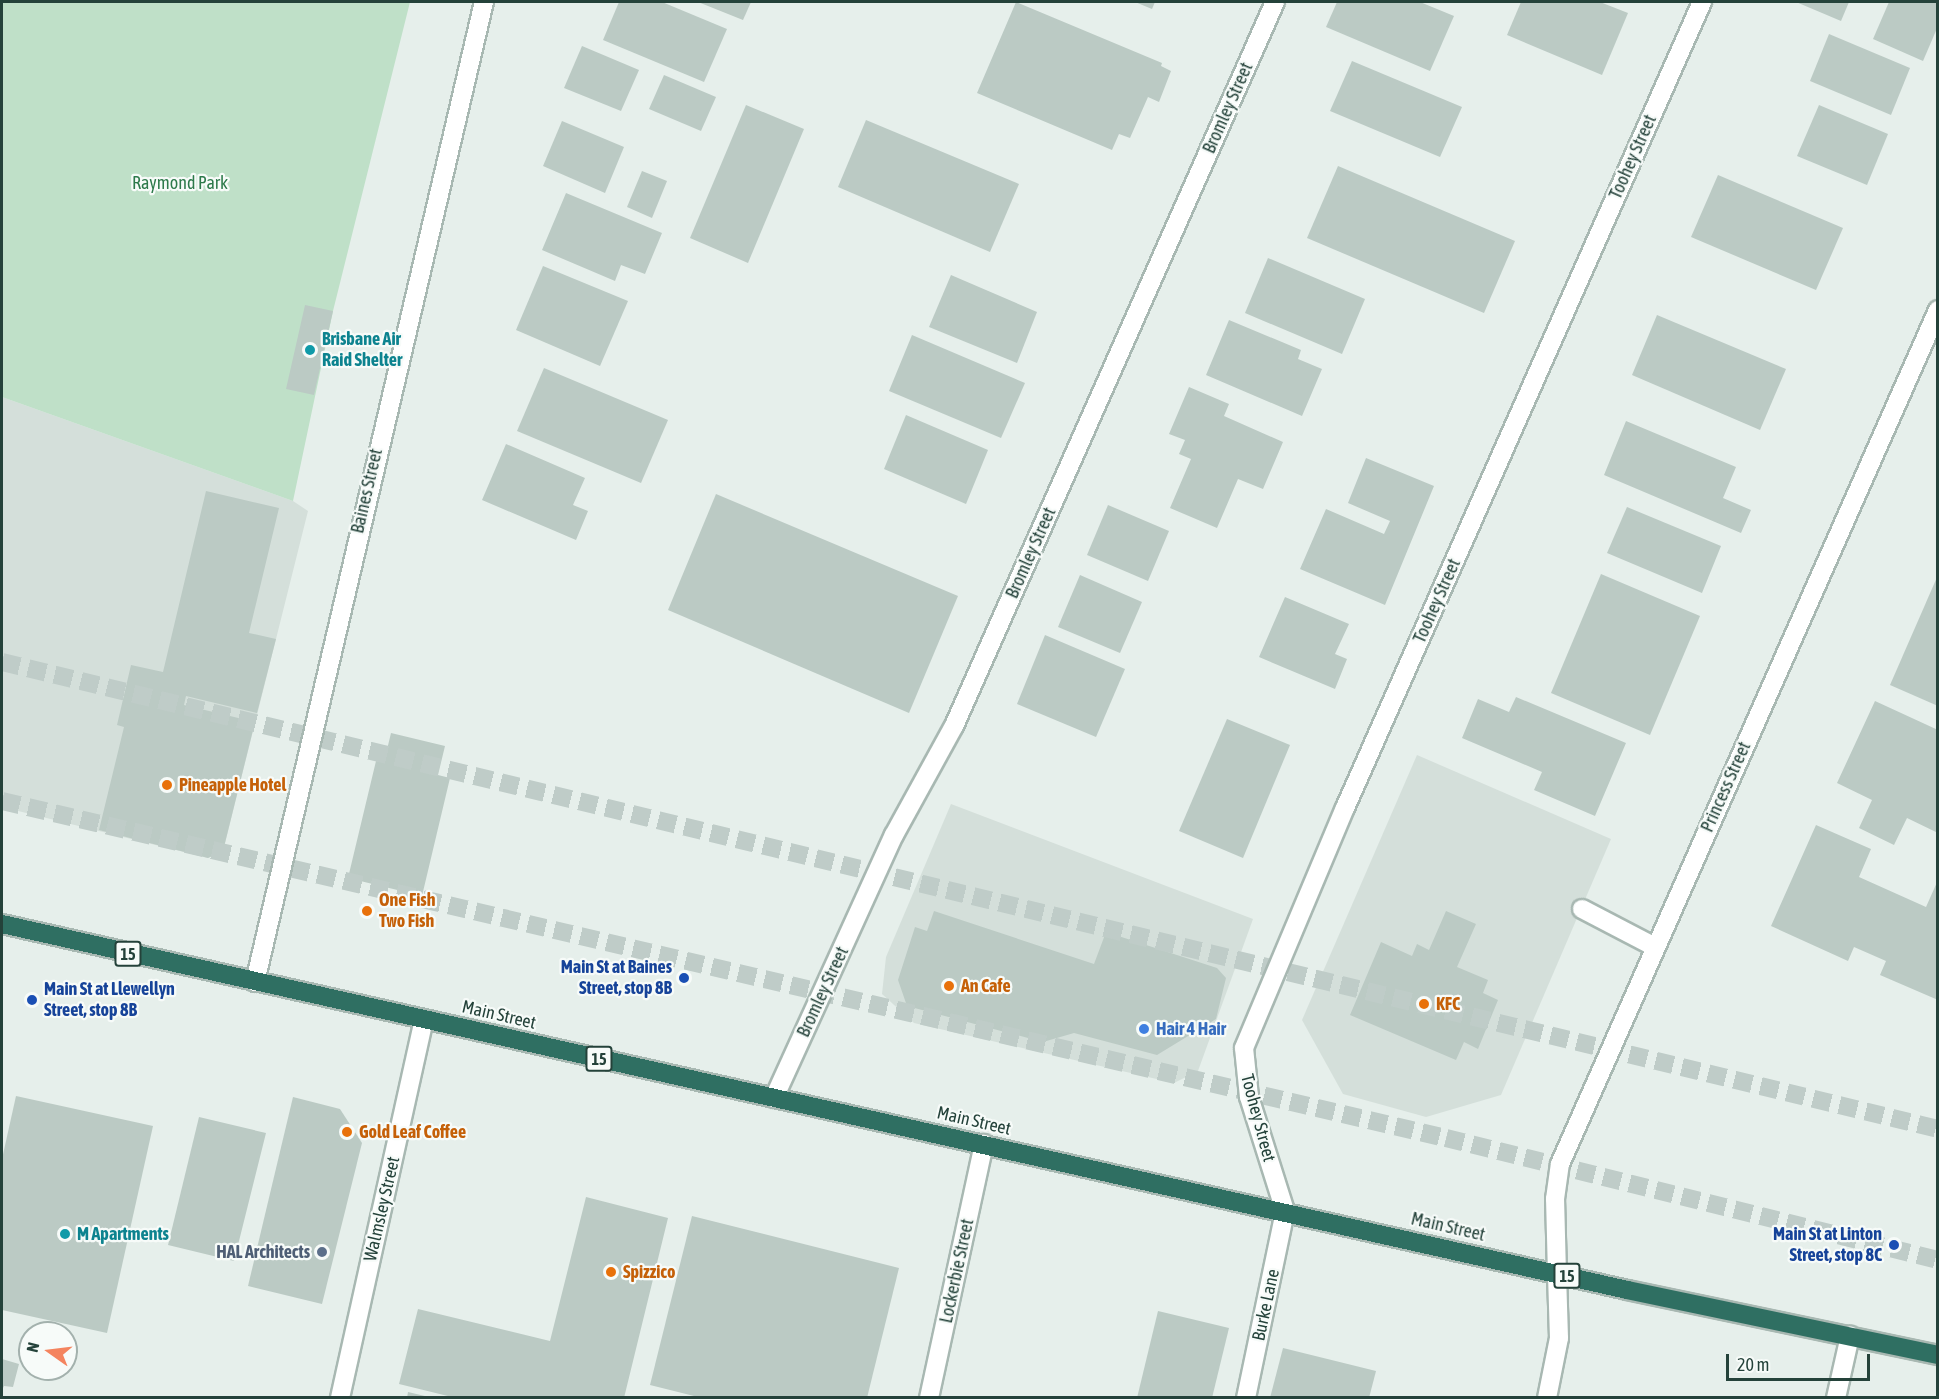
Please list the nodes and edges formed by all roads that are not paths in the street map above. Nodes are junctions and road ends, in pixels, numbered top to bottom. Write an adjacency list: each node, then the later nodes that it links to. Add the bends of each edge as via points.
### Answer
1 (484, 2): 8 (street, Baines Street)
2 (1275, 2): 10 (street, Bromley Street, via 954,726 894,835)
3 (1702, 2): 12 (street, Toohey Street, via 1345,808 1244,1048 1249,1097)
4 (1938, 310): 7 (street, Princess Street)
5 (1582, 909): 7 (street)
6 (2, 924): 8 (highway, Main Street / 15)
7 (1655, 947): 13 (street, Princess Street, via 1558,1171)
8 (255, 982): 9 (highway, Main Street / 15)
9 (424, 1020): 10 (highway, Main Street / 15); 16 (street, Walmsley Street)
10 (774, 1098): 11 (highway, Main Street / 15)
11 (984, 1144): 12 (highway, Main Street / 15); 17 (street, Lockerbie Street)
12 (1285, 1211): 13 (highway, Main Street / 15); 18 (street, Burke Lane)
13 (1557, 1274): 14 (highway, Main Street / 15); 19 (street, Princess Street, via 1559,1338)
14 (1850, 1336): 15 (highway, Main Street / 15); 20 (street)
15 (1938, 1355)
16 (340, 1398)
17 (928, 1398)
18 (1246, 1398)
19 (1547, 1398)
20 (1836, 1398)

